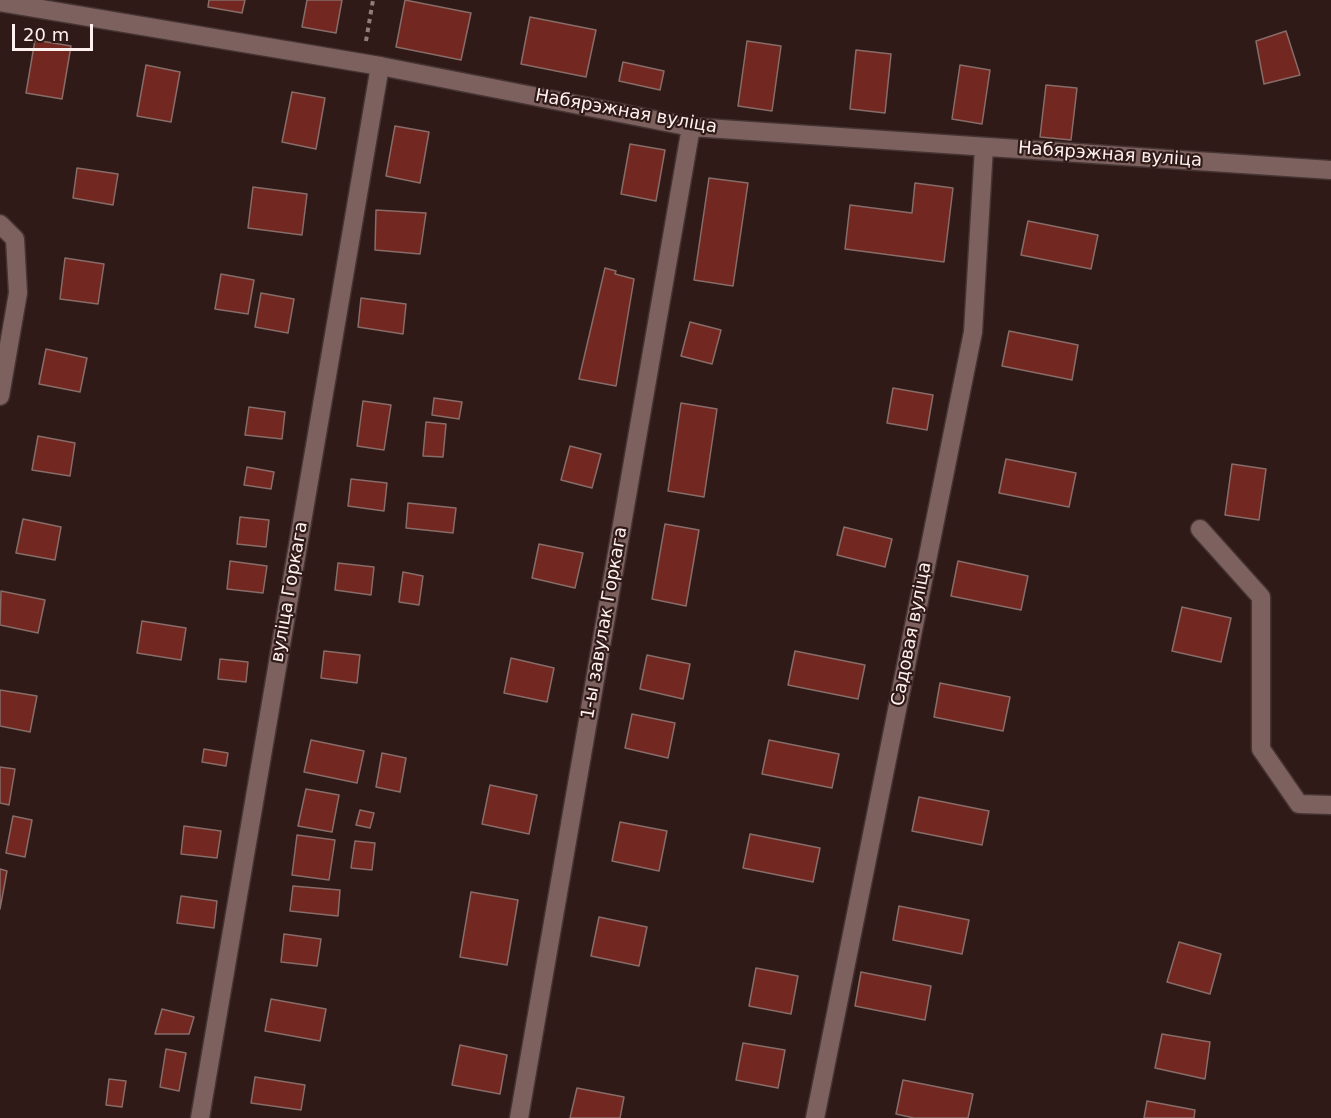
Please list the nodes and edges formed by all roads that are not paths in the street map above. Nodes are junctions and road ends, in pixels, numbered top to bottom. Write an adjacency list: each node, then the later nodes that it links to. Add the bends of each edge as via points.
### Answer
1 (0, 2): 2 (street, Набярэжная вуліца)
2 (371, 64): 3 (street, Набярэжная вуліца); 10 (street, вуліца Горкага)
3 (691, 127): 4 (street, Набярэжная вуліца); 11 (street, 1-ы завулак Горкага)
4 (984, 147): 5 (street, Набярэжная вуліца); 12 (street, Садовая вуліца, via 973,332)
5 (1331, 170)
6 (0, 224): 7 (street, via 15,238 18,293)
7 (0, 396)
8 (1200, 529): 9 (street, via 1262,597 1261,749 1299,804)
9 (1331, 805)
10 (200, 1118)
11 (519, 1118)
12 (814, 1118)

